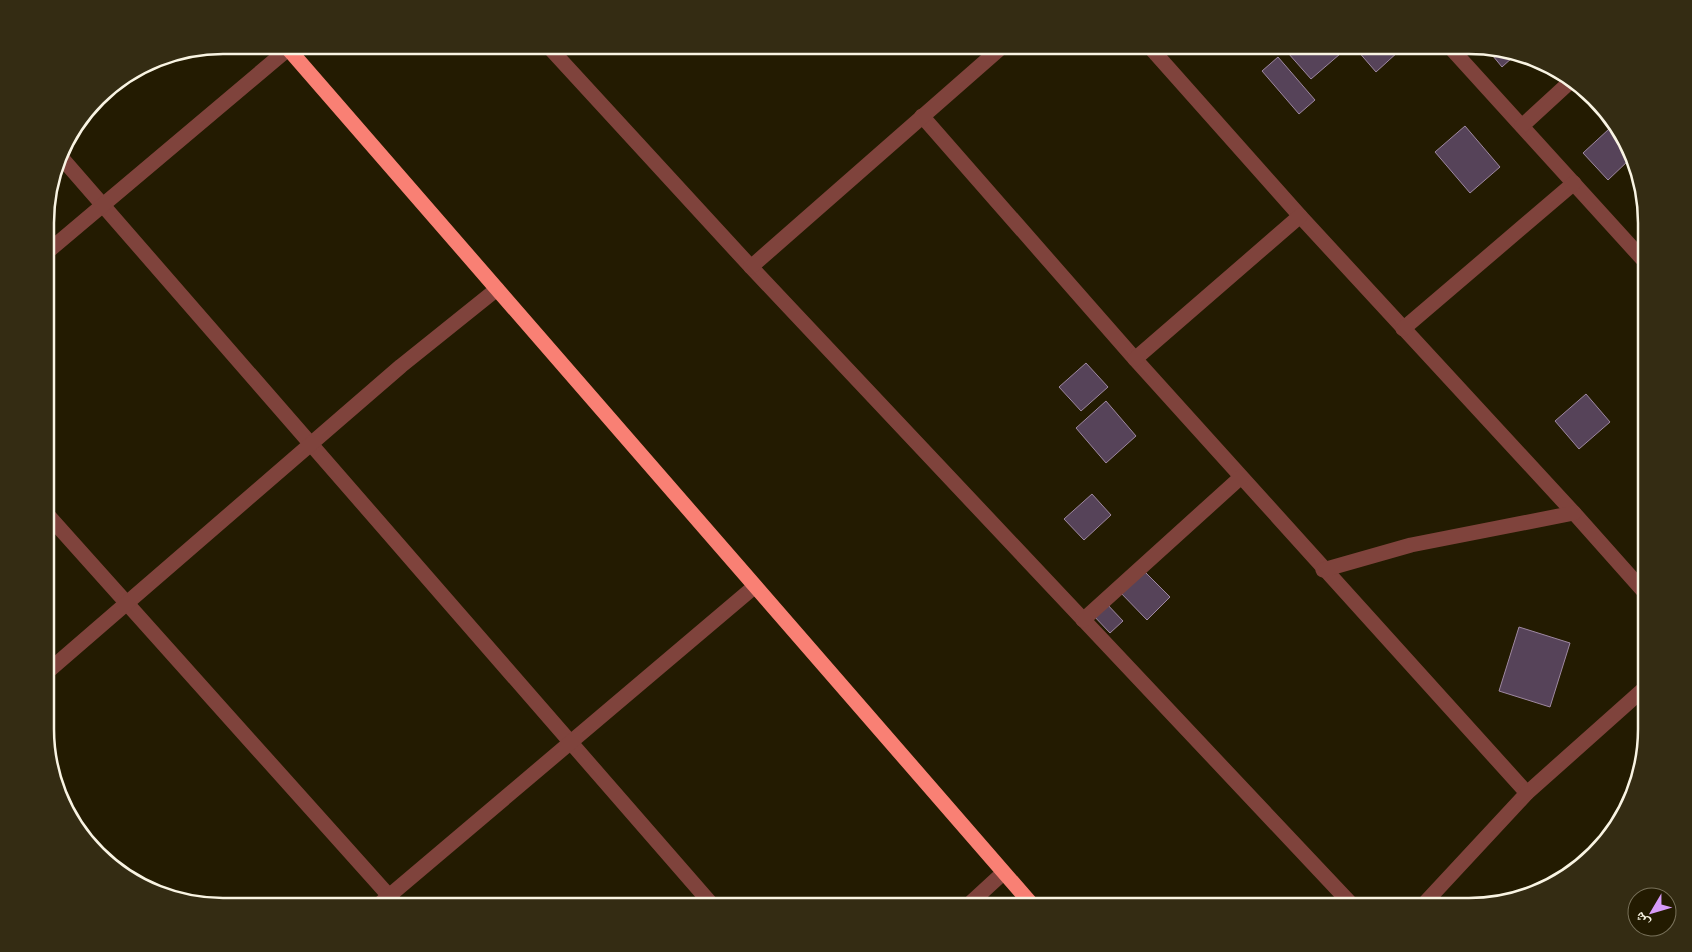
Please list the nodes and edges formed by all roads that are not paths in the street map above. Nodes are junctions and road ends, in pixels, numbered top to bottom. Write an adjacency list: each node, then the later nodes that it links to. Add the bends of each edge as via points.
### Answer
1 (278, 54): 12 (street)
2 (292, 54): 17 (highway)
3 (555, 54): 16 (street)
4 (994, 54): 8 (street)
5 (1156, 54): 13 (street)
6 (1456, 54): 9 (street)
7 (1567, 85): 9 (street)
8 (922, 116): 16 (street); 19 (street)
9 (1522, 126): 11 (street)
10 (65, 162): 12 (street)
11 (1574, 183): 15 (street); 18 (street)
12 (102, 206): 14 (street); 20 (street)
13 (1300, 216): 18 (street); 19 (street)
14 (54, 246)
15 (1638, 254)
16 (752, 267): 28 (street)
17 (497, 289): 20 (street, via 401,366); 26 (highway)
18 (1403, 329): 22 (street)
19 (1135, 359): 21 (street)
20 (312, 445): 27 (street); 31 (street)
21 (1241, 477): 24 (street); 28 (street)
22 (1574, 513): 24 (street, via 1411,545); 25 (street)
23 (54, 521): 27 (street)
24 (1323, 570): 32 (street)
25 (1638, 585)
26 (754, 587): 31 (street); 33 (highway)
27 (127, 601): 29 (street); 34 (street)
28 (1083, 620): 40 (street)
29 (54, 666)
30 (1638, 694): 32 (street)
31 (568, 742): 34 (street); 37 (street)
32 (1527, 793): 41 (street)
33 (1002, 873): 38 (street); 39 (highway)
34 (389, 895): 35 (street); 36 (street)
35 (386, 898)
36 (392, 898)
37 (706, 898)
38 (976, 898)
39 (1026, 898)
40 (1346, 898)
41 (1429, 898)

